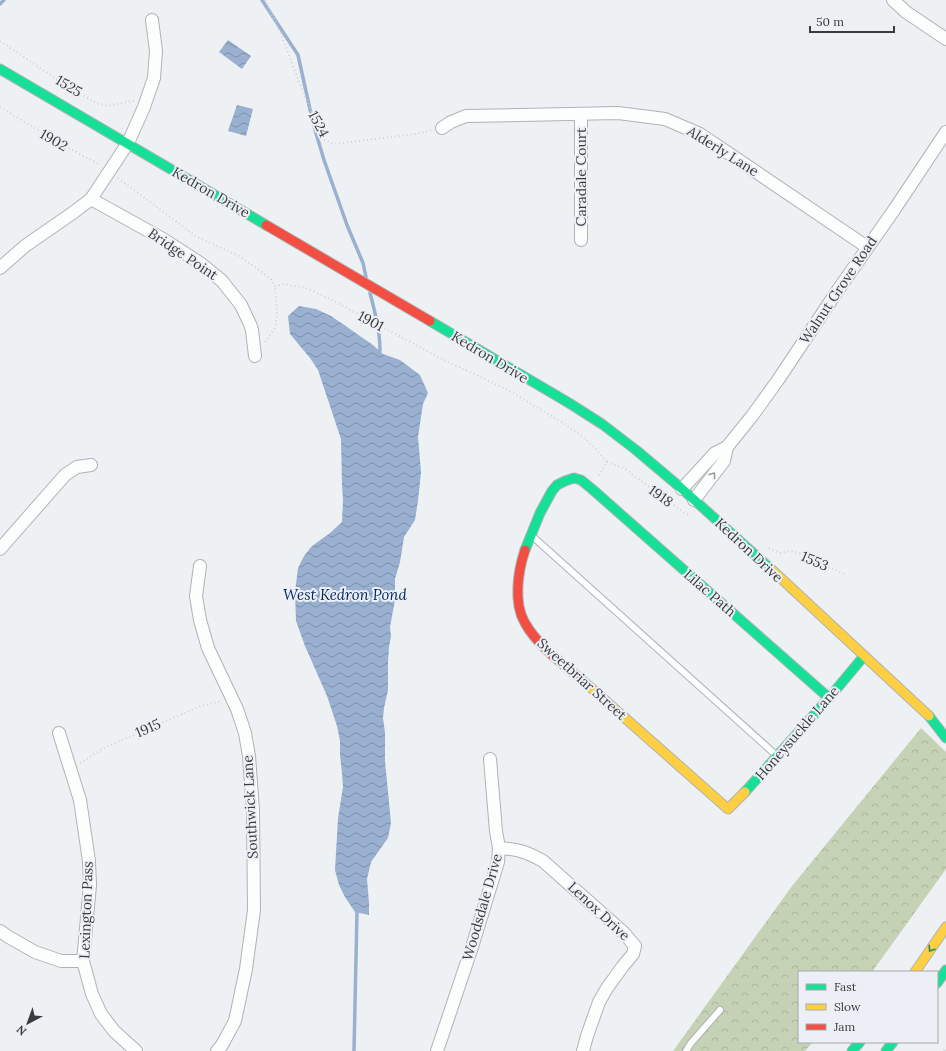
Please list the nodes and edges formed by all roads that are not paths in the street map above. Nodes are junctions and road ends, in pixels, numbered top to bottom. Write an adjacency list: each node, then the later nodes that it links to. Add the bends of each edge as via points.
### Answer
1 (893, 0): 3 (street)
2 (152, 20): 8 (street, via 156,62 154,78)
3 (946, 39)
4 (0, 69): 8 (street, Kedron Drive)
5 (581, 114): 6 (street, Alderly Lane, via 466,116); 10 (street, Caradale Court); 11 (street, Alderly Lane, via 618,113 665,119 700,134)
6 (442, 128)
7 (946, 132): 11 (street, Walnut Grove Road)
8 (128, 143): 9 (street); 17 (street, Kedron Drive, via 562,399 602,424)
9 (91, 199): 12 (street, via 25,246); 13 (street, Bridge Point, via 163,239 222,281 241,305 250,324)
10 (581, 240)
11 (867, 247): 14 (street, Walnut Grove Road, via 778,380)
12 (0, 268)
13 (255, 356)
14 (727, 447): 17 (street, Walnut Grove Road, via 715,453); 18 (street, Walnut Grove Road, one-way to 14, via 724,461)
15 (91, 465): 20 (street, via 77,467 65,475)
16 (592, 489): 19 (street, Sweetbriar Street, via 575,478 557,485 537,518); 23 (street, Lilac Path)
17 (682, 489): 18 (street, Kedron Drive)
18 (697, 503): 22 (street, Kedron Drive)
19 (531, 535): 28 (lane); 30 (street, Sweetbriar Street, via 523,555 518,587 523,620 533,634 551,653)
20 (0, 549)
21 (200, 566): 42 (street, Southwick Lane, via 196,596 200,620 208,648 237,709 245,733 252,810 254,910 246,969 235,1021)
22 (864, 656): 23 (street, Honeysuckle Lane); 24 (street, Kedron Drive)
23 (829, 698): 28 (street, Honeysuckle Lane)
24 (929, 716): 25 (street); 27 (street)
25 (946, 723)
26 (59, 733): 34 (street, Lexington Pass, via 80,800 89,861 90,885)
27 (946, 738)
28 (777, 756): 30 (street, Honeysuckle Lane)
29 (490, 759): 31 (street, Woodsdale Drive)
30 (728, 809)
31 (499, 848): 43 (street, Woodsdale Drive, via 491,887); 44 (street, Lenox Drive, via 530,854 543,861 624,933 635,946 633,954 599,1002)
32 (946, 927): 36 (street, one-way to 36)
33 (0, 931): 34 (street, via 35,952 61,961)
34 (83, 961): 41 (street, Lexington Pass, via 92,994 101,1014 114,1031)
35 (946, 970): 37 (street)
36 (916, 971)
37 (938, 982)
38 (720, 1010): 45 (lane)
39 (859, 1043): 46 (street)
40 (893, 1043): 47 (street)
41 (136, 1051)
42 (217, 1051)
43 (437, 1051)
44 (583, 1051)
45 (686, 1051)
46 (852, 1051)
47 (886, 1051)

